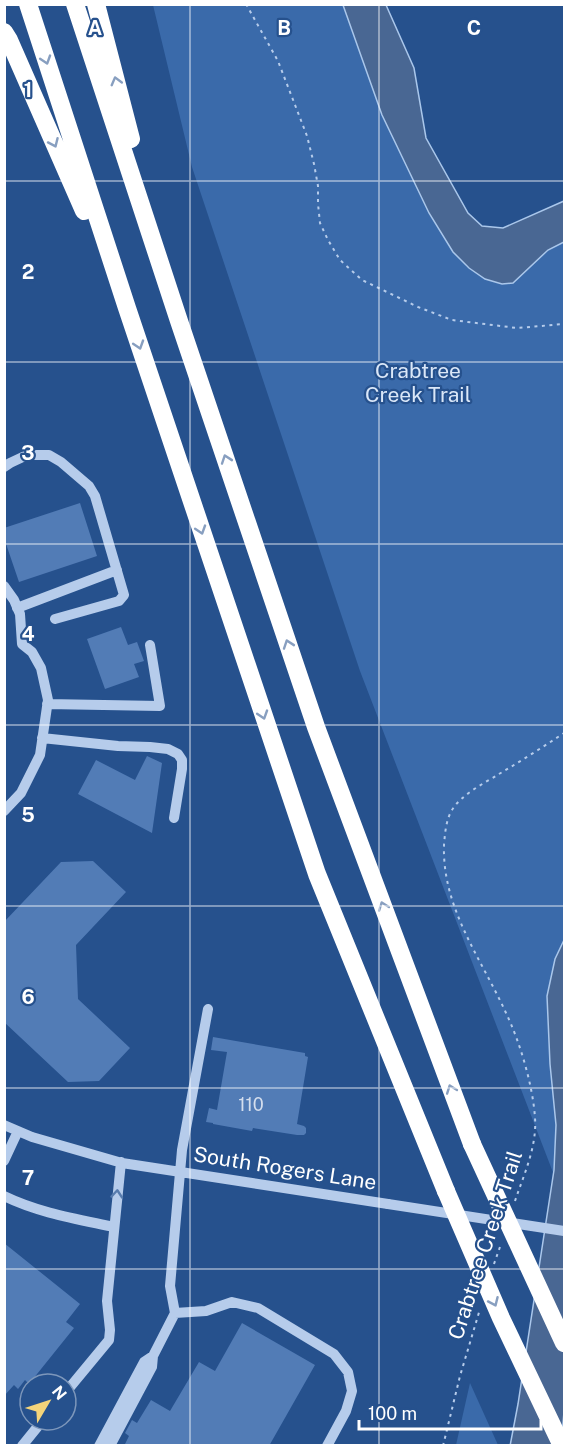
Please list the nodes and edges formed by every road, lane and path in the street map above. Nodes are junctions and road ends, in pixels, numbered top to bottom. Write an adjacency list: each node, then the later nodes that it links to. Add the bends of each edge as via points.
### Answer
1 (28, 4): 6 (highway, one-way to 6)
2 (75, 4): 7 (highway)
3 (96, 4): 7 (highway, one-way to 3)
4 (246, 4): 8 (path, via 278,61 307,136 318,186 320,223 340,260 362,280 452,320 517,328)
5 (4, 32): 6 (highway, one-way to 6)
6 (127, 308): 43 (highway, one-way to 43, bridge, via 317,874 446,1191)
7 (179, 321): 34 (highway, one-way to 7, bridge, via 472,1144 316,727)
8 (564, 324)
9 (4, 467): 10 (street, via 27,455 49,455 89,486)
10 (117, 570): 12 (street); 13 (street, via 124,595 119,602)
11 (4, 586): 12 (street)
12 (17, 608): 15 (street, via 22,644 41,668)
13 (55, 619)
14 (150, 645): 15 (street, via 160,706)
15 (47, 704): 17 (street)
16 (564, 734): 27 (path, Crabtree Creek Trail, via 461,799 446,822 444,863 450,893 466,937 519,1045 536,1119 532,1154)
17 (42, 738): 18 (street, via 40,755 21,793); 19 (street, via 168,749 178,754 182,769)
18 (4, 811)
19 (174, 818)
20 (208, 1009): 25 (street)
21 (4, 1125): 22 (street, South Rogers Lane)
22 (18, 1131): 23 (street); 24 (street, South Rogers Lane)
23 (4, 1161)
24 (121, 1162): 25 (street, South Rogers Lane); 28 (street, one-way to 24)
25 (180, 1172): 29 (street, South Rogers Lane, bridge); 33 (street, via 170,1286)
26 (4, 1196): 28 (street, via 57,1215)
27 (512, 1210)
28 (114, 1227): 36 (street, via 107,1301 109,1340)
29 (564, 1231)
30 (501, 1243): 31 (path, Crabtree Creek Trail)
31 (494, 1264)
32 (480, 1308): 42 (path, Crabtree Creek Trail)
33 (175, 1313): 35 (street); 41 (street, via 206,1311 232,1302 258,1308 334,1354 348,1372 352,1391)
34 (564, 1343)
35 (153, 1356): 39 (street, via 144,1362); 40 (street, via 152,1367)
36 (78, 1377)
37 (33, 1432): 38 (street)
38 (22, 1446)
39 (99, 1446)
40 (110, 1446)
41 (327, 1446)
42 (443, 1446)
43 (562, 1446)

